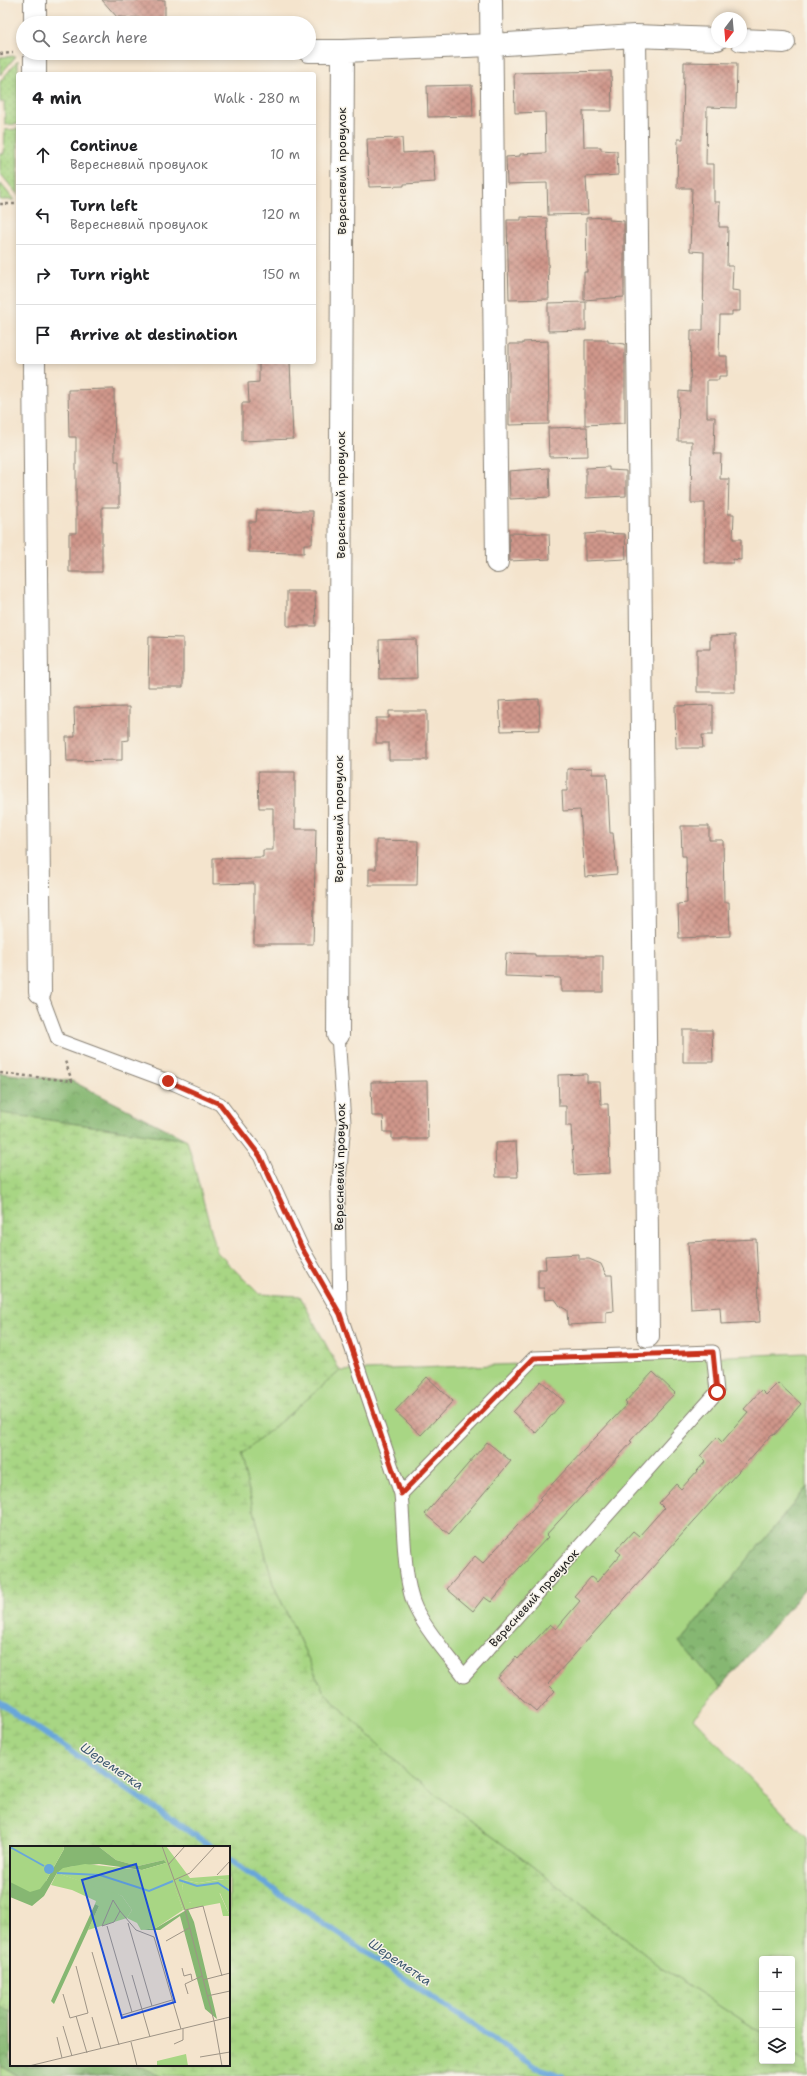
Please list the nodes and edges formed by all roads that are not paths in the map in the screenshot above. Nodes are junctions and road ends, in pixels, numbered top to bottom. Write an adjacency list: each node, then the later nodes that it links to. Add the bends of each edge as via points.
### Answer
1 (35, 0): 3 (street)
2 (491, 0): 8 (street)
3 (35, 16)
4 (636, 36): 5 (street); 8 (street); 18 (street)
5 (711, 39)
6 (747, 40): 7 (street)
7 (784, 42)
8 (491, 45): 10 (street); 14 (street)
9 (316, 50): 10 (street)
10 (343, 51): 16 (street, Вересневий провулок)
11 (35, 60): 12 (street)
12 (35, 72)
13 (34, 364): 15 (street)
14 (497, 562)
15 (40, 992): 17 (lane, via 58,1040 168,1081 220,1104 260,1156 302,1248)
16 (338, 1035): 17 (lane, Вересневий провулок, via 344,1123 338,1192)
17 (340, 1314): 19 (lane)
18 (648, 1336)
19 (401, 1494): 19 (lane, Вересневий провулок, via 409,1591 424,1622 464,1676 717,1392 713,1352 534,1358)

